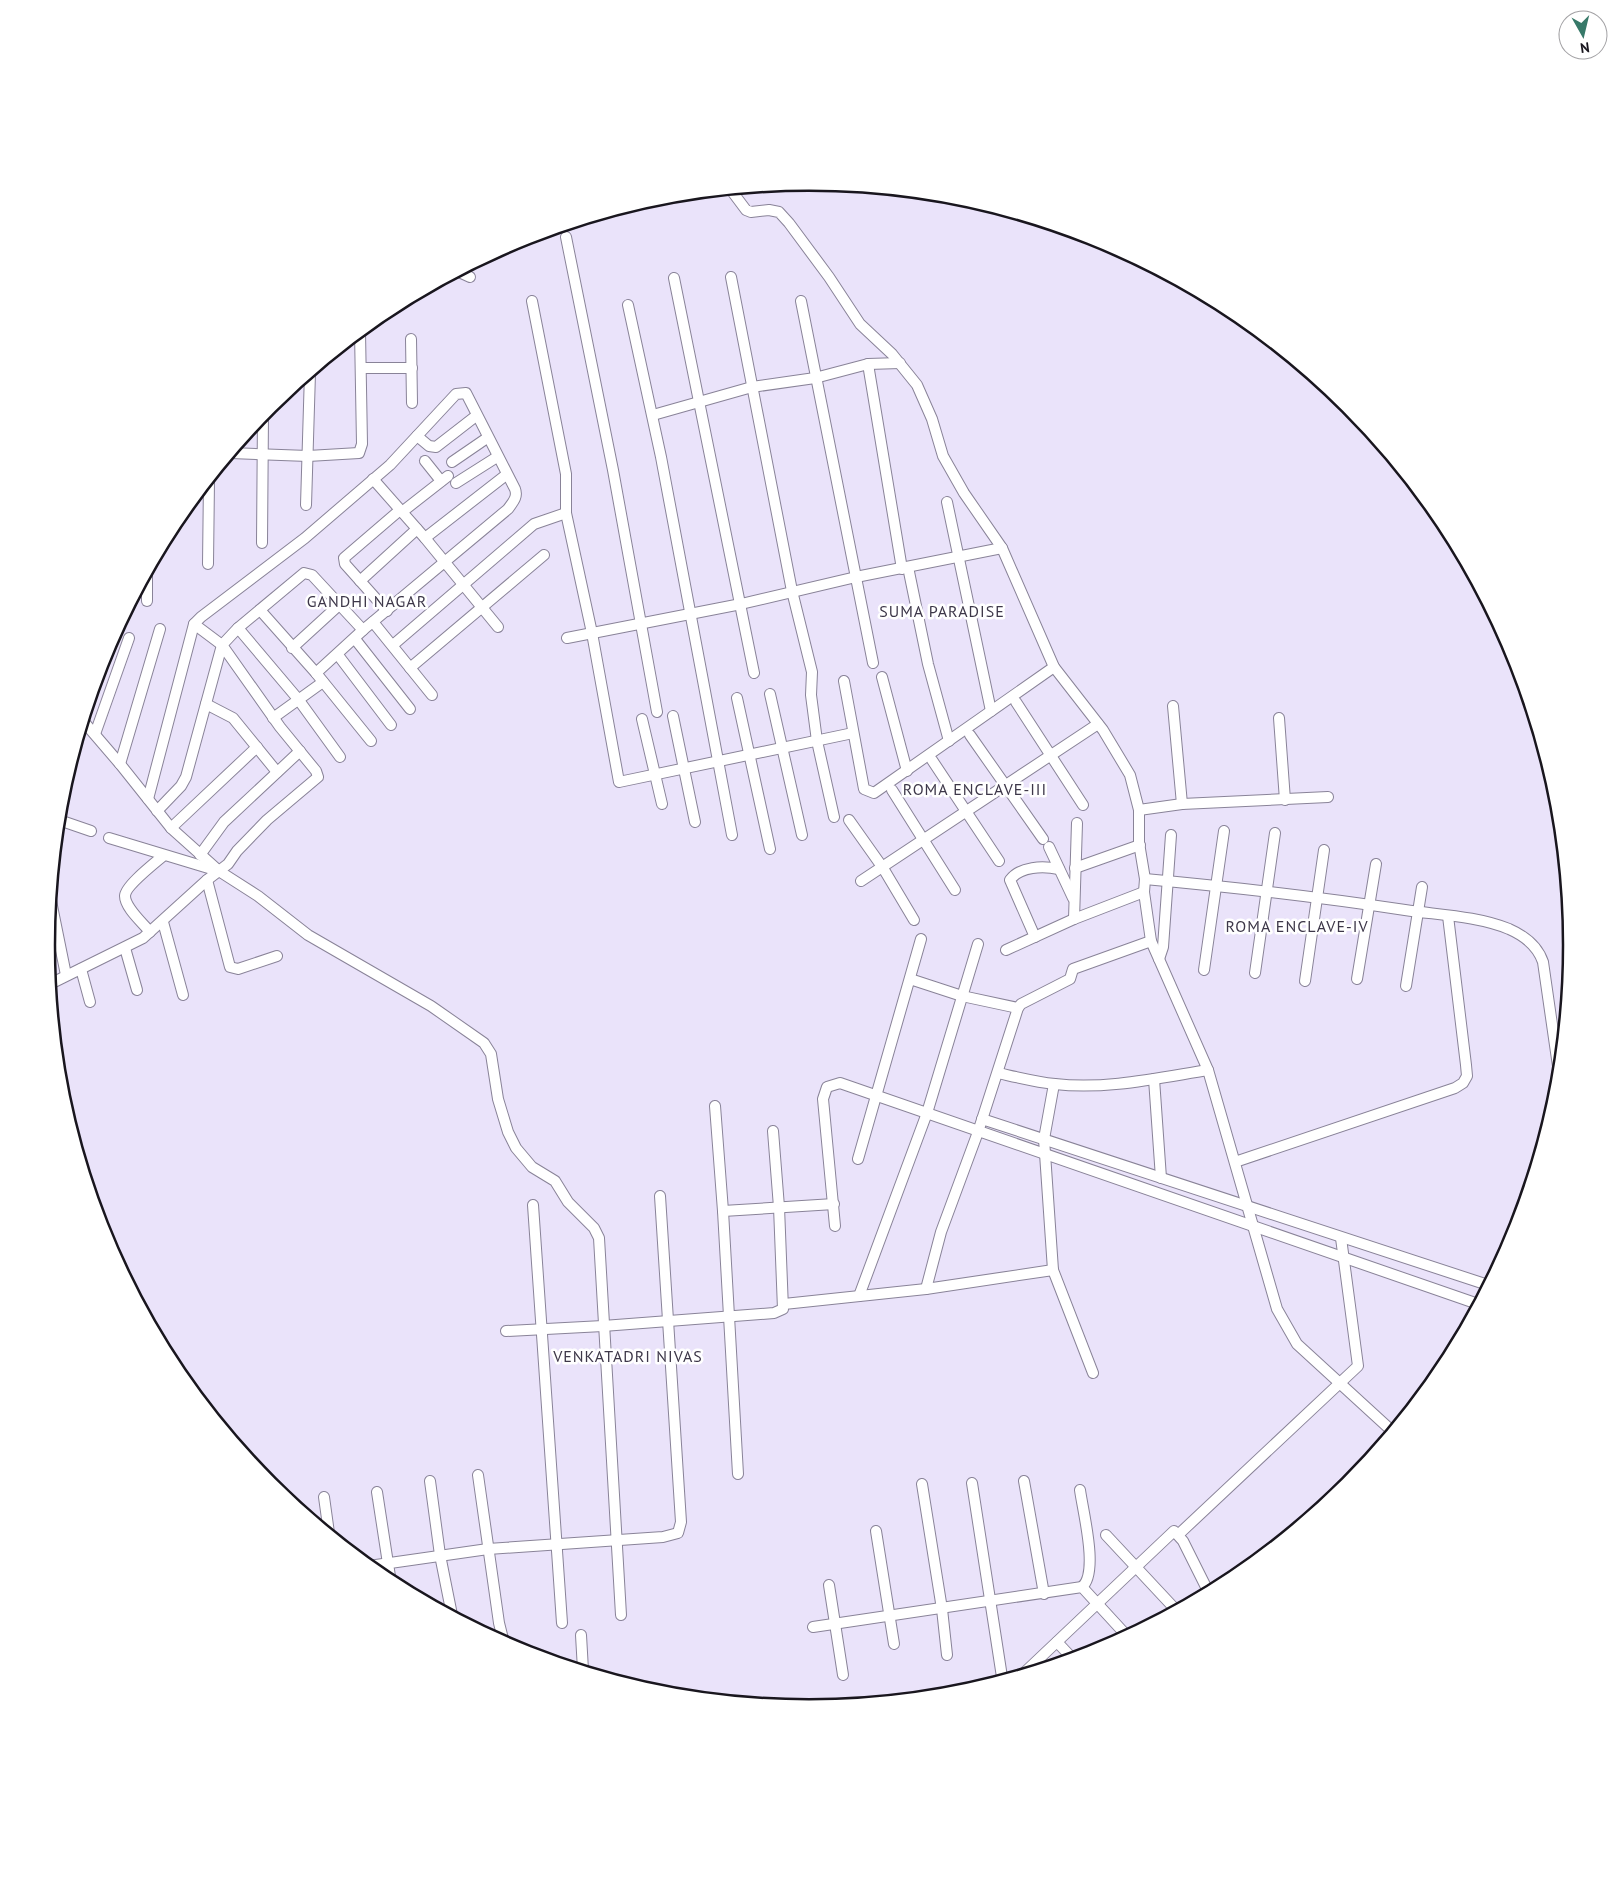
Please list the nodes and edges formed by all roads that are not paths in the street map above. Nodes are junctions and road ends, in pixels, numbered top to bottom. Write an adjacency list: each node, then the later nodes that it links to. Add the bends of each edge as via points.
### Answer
1 (735, 196): 12 (street, via 751,212 779,212 860,324)
2 (566, 237): 62 (street)
3 (465, 275): 4 (street)
4 (470, 277)
5 (731, 277): 18 (street)
6 (674, 278): 19 (street)
7 (801, 300): 16 (street)
8 (532, 301): 39 (street, via 566,474)
9 (628, 305): 22 (street)
10 (412, 339): 15 (street)
11 (360, 340): 14 (street)
12 (900, 363): 13 (street); 43 (street, via 921,392 943,456)
13 (868, 364): 16 (street); 48 (street)
14 (361, 368): 15 (street); 28 (street, via 362,450 357,455)
15 (412, 368): 20 (street)
16 (815, 378): 18 (street); 49 (street)
17 (310, 381): 28 (street)
18 (752, 387): 19 (street); 53 (street)
19 (699, 401): 22 (street); 55 (street)
20 (412, 403)
21 (476, 416): 24 (street, via 436,447 429,446); 24 (street, via 466,393 460,392); 25 (street)
22 (652, 416): 60 (street)
23 (263, 426): 27 (street)
24 (418, 436): 33 (street)
25 (487, 438): 29 (street); 31 (street)
26 (238, 453): 27 (street)
27 (263, 455): 28 (street); 42 (street)
28 (308, 456): 37 (street)
29 (497, 457): 32 (street); 34 (street)
30 (425, 461): 34 (street)
31 (452, 462)
32 (506, 476): 41 (street); 46 (street, via 517,494 516,499)
33 (373, 480): 38 (street); 63 (street)
34 (448, 480): 38 (street)
35 (208, 490): 47 (street)
36 (947, 502): 45 (street)
37 (306, 505)
38 (401, 511): 40 (street); 50 (street, via 344,558 345,564)
39 (566, 513): 52 (street, via 534,524); 68 (street)
40 (417, 529): 41 (street); 50 (street)
41 (425, 538): 46 (street)
42 (262, 543)
43 (1002, 548): 45 (street); 77 (street)
44 (544, 555): 57 (street)
45 (958, 558): 48 (street); 92 (street)
46 (445, 563): 52 (street); 59 (street)
47 (208, 564)
48 (905, 568): 49 (street); 106 (street)
49 (856, 577): 53 (street); 76 (street)
50 (360, 581): 59 (street)
51 (147, 585): 54 (street)
52 (463, 585): 57 (street); 72 (street)
53 (792, 592): 55 (street); 105 (street, via 812,672 810,694)
54 (147, 601)
55 (741, 604): 60 (street); 80 (street)
56 (339, 605): 58 (street, via 312,575 304,573); 67 (street); 74 (street)
57 (480, 608): 64 (street); 78 (street)
58 (260, 610): 65 (street); 74 (street)
59 (387, 611): 61 (street)
60 (689, 614): 62 (street); 114 (street)
61 (373, 622): 67 (street); 72 (street)
62 (641, 623): 68 (street); 93 (street)
63 (194, 624): 73 (street); 123 (street)
64 (498, 627)
65 (238, 628): 73 (street); 87 (street)
66 (160, 629): 115 (street)
67 (363, 630): 71 (street)
68 (592, 633): 70 (street); 119 (street, via 619,782)
69 (129, 638): 102 (street)
70 (567, 638)
71 (355, 639): 75 (street); 91 (street)
72 (392, 644): 78 (street)
73 (222, 645): 89 (street); 95 (street)
74 (292, 648): 79 (street)
75 (338, 655): 79 (street); 99 (street)
76 (873, 663)
77 (1054, 667): 92 (street); 98 (street)
78 (410, 668): 85 (street)
79 (316, 673): 83 (street)
80 (754, 673)
81 (882, 677): 117 (street)
82 (844, 681): 101 (street)
83 (323, 682): 87 (street); 104 (street)
84 (770, 694): 108 (street)
85 (432, 695)
86 (737, 698): 110 (street)
87 (298, 699): 95 (street); 112 (street)
88 (1016, 702): 111 (street)
89 (206, 704): 107 (street, via 233,718); 130 (street, via 186,777)
90 (1172, 706): 126 (street)
91 (410, 709)
92 (991, 711): 106 (street)
93 (657, 712)
94 (673, 716): 116 (street)
95 (273, 718): 109 (street)
96 (1279, 718): 124 (street)
97 (642, 719): 119 (street)
98 (1098, 724): 111 (street); 129 (street, via 1130,775)
99 (391, 725)
100 (88, 726): 102 (street)
101 (853, 733): 105 (street); 117 (street, via 864,789 881,790)
102 (95, 734): 115 (street)
103 (970, 735): 120 (street)
104 (371, 741)
105 (817, 741): 108 (street); 131 (street)
106 (949, 741): 117 (street)
107 (257, 747): 118 (street); 136 (street)
108 (783, 748): 110 (street); 142 (street)
109 (300, 751): 118 (street); 155 (street, via 318,774 317,779 268,820)
110 (750, 755): 114 (street); 146 (street)
111 (1052, 755): 120 (street); 127 (street)
112 (340, 757)
113 (932, 760): 128 (street)
114 (718, 762): 116 (street); 140 (street)
115 (120, 764): 123 (street)
116 (684, 769): 119 (street); 134 (street)
117 (907, 771)
118 (277, 772): 148 (street, via 224,822)
119 (655, 774): 125 (street)
120 (1007, 785): 128 (street); 154 (street, via 1046,843)
121 (892, 790): 144 (street)
122 (1328, 797): 124 (street)
123 (148, 799): 130 (street)
124 (1285, 800): 126 (street)
125 (662, 804)
126 (1182, 804): 129 (street)
127 (1083, 805)
128 (966, 810): 144 (street); 150 (street)
129 (1139, 810): 145 (street)
130 (157, 811): 136 (street)
131 (834, 817)
132 (848, 820): 152 (street)
133 (65, 822): 138 (street)
134 (695, 822)
135 (1076, 823): 153 (street)
136 (171, 828): 148 (street)
137 (1224, 831): 160 (street)
138 (91, 832)
139 (1275, 833): 164 (street)
140 (732, 835)
141 (1171, 835): 159 (street)
142 (802, 836)
143 (109, 838): 149 (street)
144 (923, 840): 152 (street); 162 (street)
145 (1140, 845): 153 (street); 156 (street)
146 (770, 850)
147 (1324, 850): 165 (street)
148 (200, 855): 155 (street)
149 (164, 856): 155 (street); 174 (street, via 128,888 125,896)
150 (999, 862)
151 (1376, 864): 167 (street)
152 (883, 868): 158 (street); 171 (street)
153 (1075, 868): 166 (street)
154 (1059, 869): 166 (street); 175 (street, via 1038,867 1014,874 1010,880)
155 (219, 871): 157 (street); 231 (street, via 308,935 431,1006 484,1043 490,1054 508,1132 516,1148 532,1167 555,1181 568,1202 594,1228 599,1238)
156 (1145, 879): 159 (street); 163 (street)
157 (207, 880): 172 (street); 181 (street, via 230,967 238,969)
158 (861, 881)
159 (1168, 881): 160 (street); 182 (street, via 1163,947)
160 (1217, 886): 164 (street); 184 (street)
161 (1422, 887): 168 (street)
162 (955, 890)
163 (1144, 892): 170 (street); 177 (street)
164 (1267, 892): 165 (street); 185 (street)
165 (1319, 897): 167 (street); 190 (street)
166 (1073, 898): 170 (street)
167 (1370, 904): 168 (street); 189 (street)
168 (1417, 912): 169 (street); 191 (street)
169 (1448, 916): 197 (street, via 1511,930 1539,951 1549,992); 211 (street, via 1467,1076 1463,1084 1417,1103)
170 (1074, 919): 175 (street)
171 (914, 920)
172 (163, 922): 174 (street); 193 (street)
173 (56, 925): 186 (street)
174 (150, 932): 179 (street)
175 (1034, 937): 180 (street)
176 (921, 939): 187 (street)
177 (1151, 941): 182 (street); 196 (street, via 1072,969 1070,980)
178 (978, 944): 194 (street)
179 (126, 948): 183 (street); 192 (street)
180 (1006, 950)
181 (277, 956)
182 (1159, 959): 198 (street)
183 (81, 968): 186 (street); 195 (street)
184 (1204, 970)
185 (1255, 973)
186 (66, 975): 188 (street)
187 (910, 979): 194 (street); 202 (street)
188 (56, 980)
189 (1357, 980)
190 (1305, 982)
191 (1406, 986)
192 (137, 990)
193 (183, 995)
194 (962, 996): 196 (street); 204 (street)
195 (90, 1002)
196 (1018, 1008): 199 (street)
197 (1556, 1050)
198 (1208, 1070): 200 (street); 211 (street)
199 (998, 1074): 201 (street); 205 (street)
200 (1154, 1078): 201 (street, via 1085,1086); 212 (street)
201 (1054, 1084): 208 (street)
202 (877, 1095): 204 (street); 210 (street); 214 (street, via 840,1083 832,1084 824,1093)
203 (715, 1106): 218 (street)
204 (927, 1113): 207 (street); 226 (street)
205 (982, 1119): 207 (street); 208 (street)
206 (773, 1131): 216 (street)
207 (978, 1132): 209 (street); 225 (street, via 941,1232)
208 (1044, 1139): 209 (street); 212 (street)
209 (1046, 1156): 220 (street); 223 (street)
210 (858, 1159)
211 (1235, 1162): 217 (street)
212 (1161, 1178): 217 (street)
213 (660, 1196): 230 (street)
214 (834, 1204): 216 (street); 219 (street)
215 (533, 1205): 232 (street)
216 (779, 1207): 218 (street); 228 (street)
217 (1248, 1207): 220 (street); 221 (street)
218 (723, 1211): 229 (street)
219 (835, 1226)
220 (1254, 1227): 222 (street); 235 (street, via 1277,1309 1288,1330 1297,1344)
221 (1341, 1238): 222 (street); 224 (street)
222 (1344, 1258): 227 (street); 235 (street, via 1358,1366)
223 (1052, 1270): 225 (street); 234 (street)
224 (1483, 1283)
225 (926, 1288): 226 (street)
226 (859, 1296): 228 (street)
227 (1473, 1302)
228 (784, 1304): 229 (street, via 783,1309 774,1313)
229 (729, 1315): 230 (street); 237 (street)
230 (670, 1321): 231 (street); 250 (street, via 680,1528 678,1533 668,1536)
231 (603, 1326): 232 (street); 250 (street)
232 (540, 1329): 233 (street); 251 (street)
233 (506, 1331)
234 (1093, 1373)
235 (1340, 1384): 236 (street); 248 (street)
236 (1388, 1428)
237 (738, 1474)
238 (478, 1475): 252 (street)
239 (430, 1481): 253 (street)
240 (1024, 1482): 261 (street)
241 (972, 1483): 262 (street)
242 (922, 1484): 266 (street)
243 (1080, 1490): 260 (street, via 1090,1573)
244 (377, 1492): 254 (street)
245 (324, 1497): 246 (street)
246 (328, 1525)
247 (876, 1531): 268 (street)
248 (1179, 1534): 256 (street, via 1174,1531); 259 (street)
249 (1106, 1536): 256 (street)
250 (616, 1540): 251 (street); 267 (street)
251 (558, 1544): 252 (street); 269 (street)
252 (488, 1549): 253 (street); 273 (street)
253 (440, 1556): 254 (street); 265 (street)
254 (388, 1563): 255 (street); 257 (street)
255 (379, 1564)
256 (1136, 1568): 263 (street); 264 (street)
257 (389, 1571)
258 (829, 1585): 270 (street)
259 (1205, 1586)
260 (1082, 1588): 261 (street); 263 (street)
261 (1044, 1594): 262 (street)
262 (990, 1602): 266 (street); 282 (street)
263 (1098, 1605): 272 (street); 275 (street)
264 (1172, 1606)
265 (451, 1608)
266 (942, 1610): 268 (street); 278 (street)
267 (621, 1615)
268 (889, 1616): 270 (street); 276 (street)
269 (562, 1624)
270 (836, 1624): 271 (street); 281 (street)
271 (813, 1627)
272 (1123, 1631)
273 (502, 1634)
274 (581, 1635): 279 (street)
275 (1057, 1642): 277 (street); 280 (street)
276 (894, 1644)
277 (1067, 1653)
278 (947, 1655)
279 (583, 1664)
280 (1033, 1665)
281 (843, 1675)
282 (1002, 1675)

